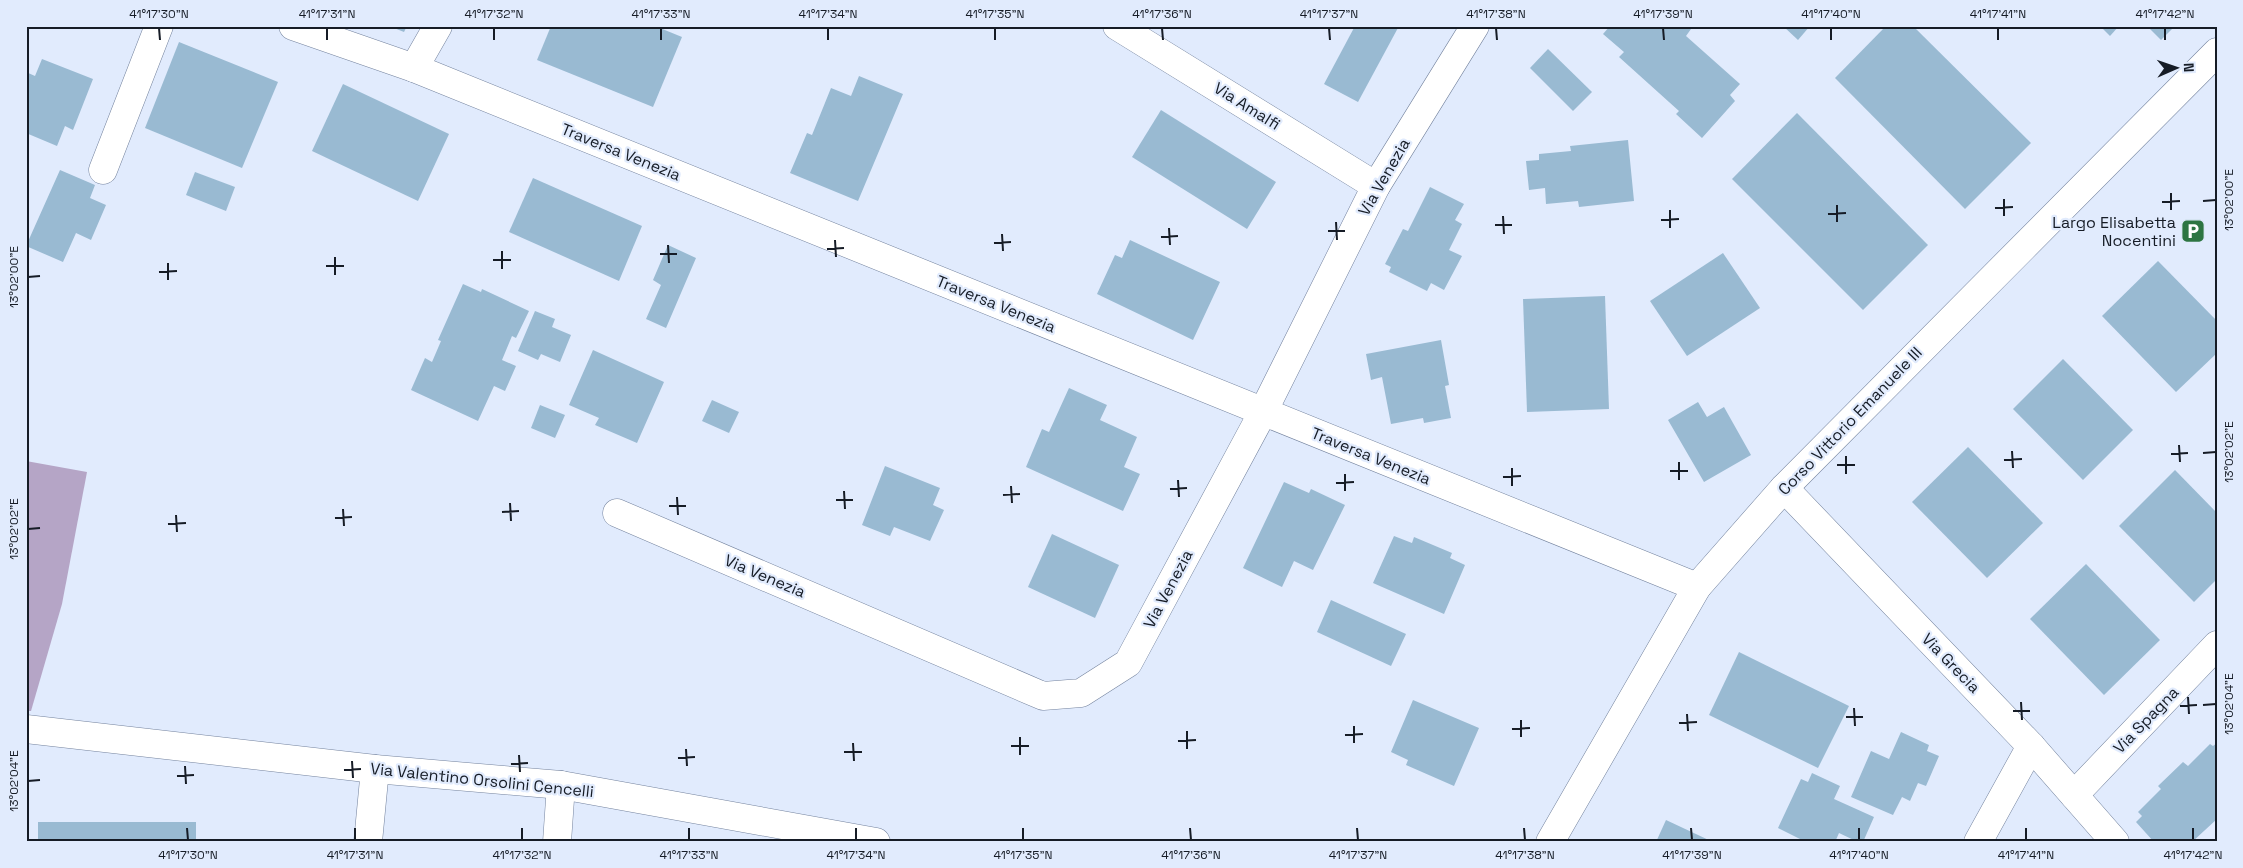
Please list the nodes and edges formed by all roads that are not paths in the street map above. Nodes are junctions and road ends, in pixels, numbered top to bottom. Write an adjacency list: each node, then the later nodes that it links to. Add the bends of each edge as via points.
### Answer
1 (159, 26): 8 (street)
2 (293, 26): 7 (street, Traversa Venezia)
3 (438, 26): 7 (street)
4 (1117, 26): 9 (street, Via Amalfi)
5 (1475, 26): 9 (street, Via Venezia)
6 (2217, 52): 11 (street, Corso Vittorio Emanuele III)
7 (414, 68): 10 (street, Traversa Venezia)
8 (103, 170)
9 (1376, 186): 10 (street, Via Venezia)
10 (1263, 412): 12 (street, Via Venezia, via 1128,663 1080,693 1043,696); 13 (street, Traversa Venezia)
11 (1784, 488): 13 (street, Corso Vittorio Emanuele III); 16 (street, Via Grecia)
12 (617, 513)
13 (1697, 588): 23 (street, Corso Vittorio Emanuele III)
14 (2217, 645): 19 (street, Via Spagna)
15 (26, 729): 17 (street, Via Valentino Orsolini Cencelli)
16 (2030, 746): 19 (street, Via Grecia); 24 (street)
17 (375, 769): 18 (street, Via Valentino Orsolini Cencelli); 20 (street)
18 (561, 785): 21 (street); 22 (street, Via Valentino Orsolini Cencelli)
19 (2074, 795): 25 (street, Via Grecia)
20 (368, 842)
21 (557, 842)
22 (876, 842)
23 (1550, 842)
24 (1978, 842)
25 (2115, 842)

